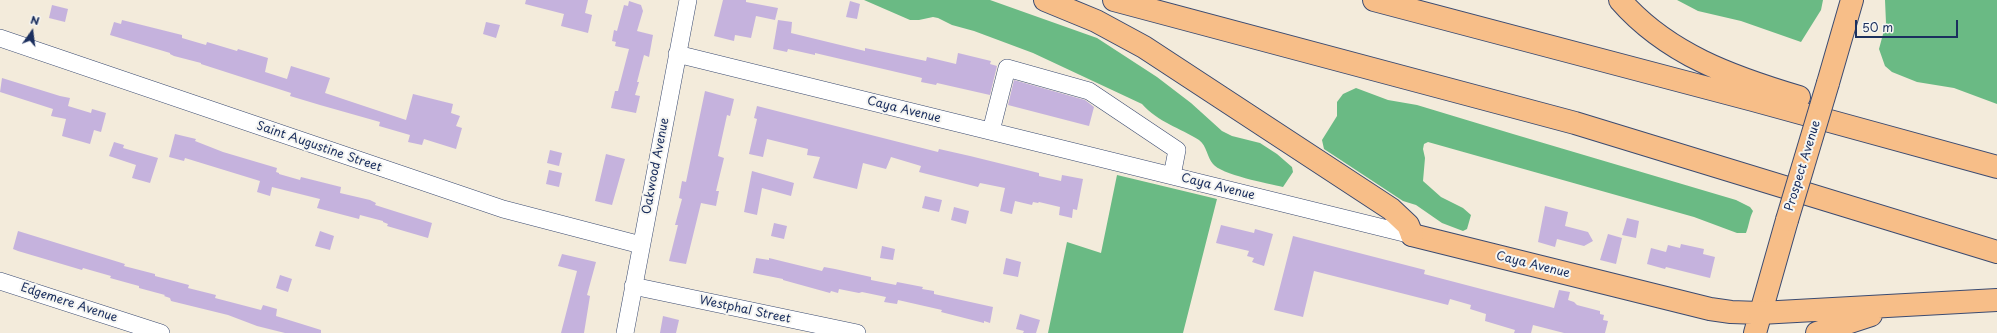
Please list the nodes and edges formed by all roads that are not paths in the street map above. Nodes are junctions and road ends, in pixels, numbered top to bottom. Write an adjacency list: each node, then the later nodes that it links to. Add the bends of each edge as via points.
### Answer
1 (688, 0): 8 (street, Oakwood Avenue)
2 (1046, 0): 13 (main road, via 1111,29 1168,62 1391,209 1408,225)
3 (1114, 0): 15 (main road, via 1575,123)
4 (1374, 0): 10 (main road)
5 (1620, 0): 10 (main road, via 1657,35 1689,56 1731,75 1816,103)
6 (1852, 0): 20 (main road, Prospect Avenue, bridge)
7 (0, 38): 14 (street, Saint Augustine Street, via 503,210)
8 (677, 54): 9 (street, Caya Avenue); 14 (street, Oakwood Avenue)
9 (991, 131): 12 (street, Caya Avenue); 12 (street, via 1006,68 1089,91 1116,107 1177,150)
10 (1868, 131): 11 (main road)
11 (1997, 167)
12 (1172, 176): 13 (street, Caya Avenue)
13 (1412, 235): 20 (main road, Caya Avenue, via 1710,309 1731,312)
14 (641, 245): 17 (street, Oakwood Avenue)
15 (1997, 252)
16 (0, 281): 21 (street, Edgemere Avenue)
17 (633, 286): 22 (street, Oakwood Avenue); 23 (street, Westphal Street)
18 (1997, 300): 19 (main road)
19 (1916, 304): 20 (main road, Caya Avenue); 24 (main road)
20 (1757, 323)
21 (161, 333)
22 (625, 333)
23 (857, 333)
24 (1817, 333)

